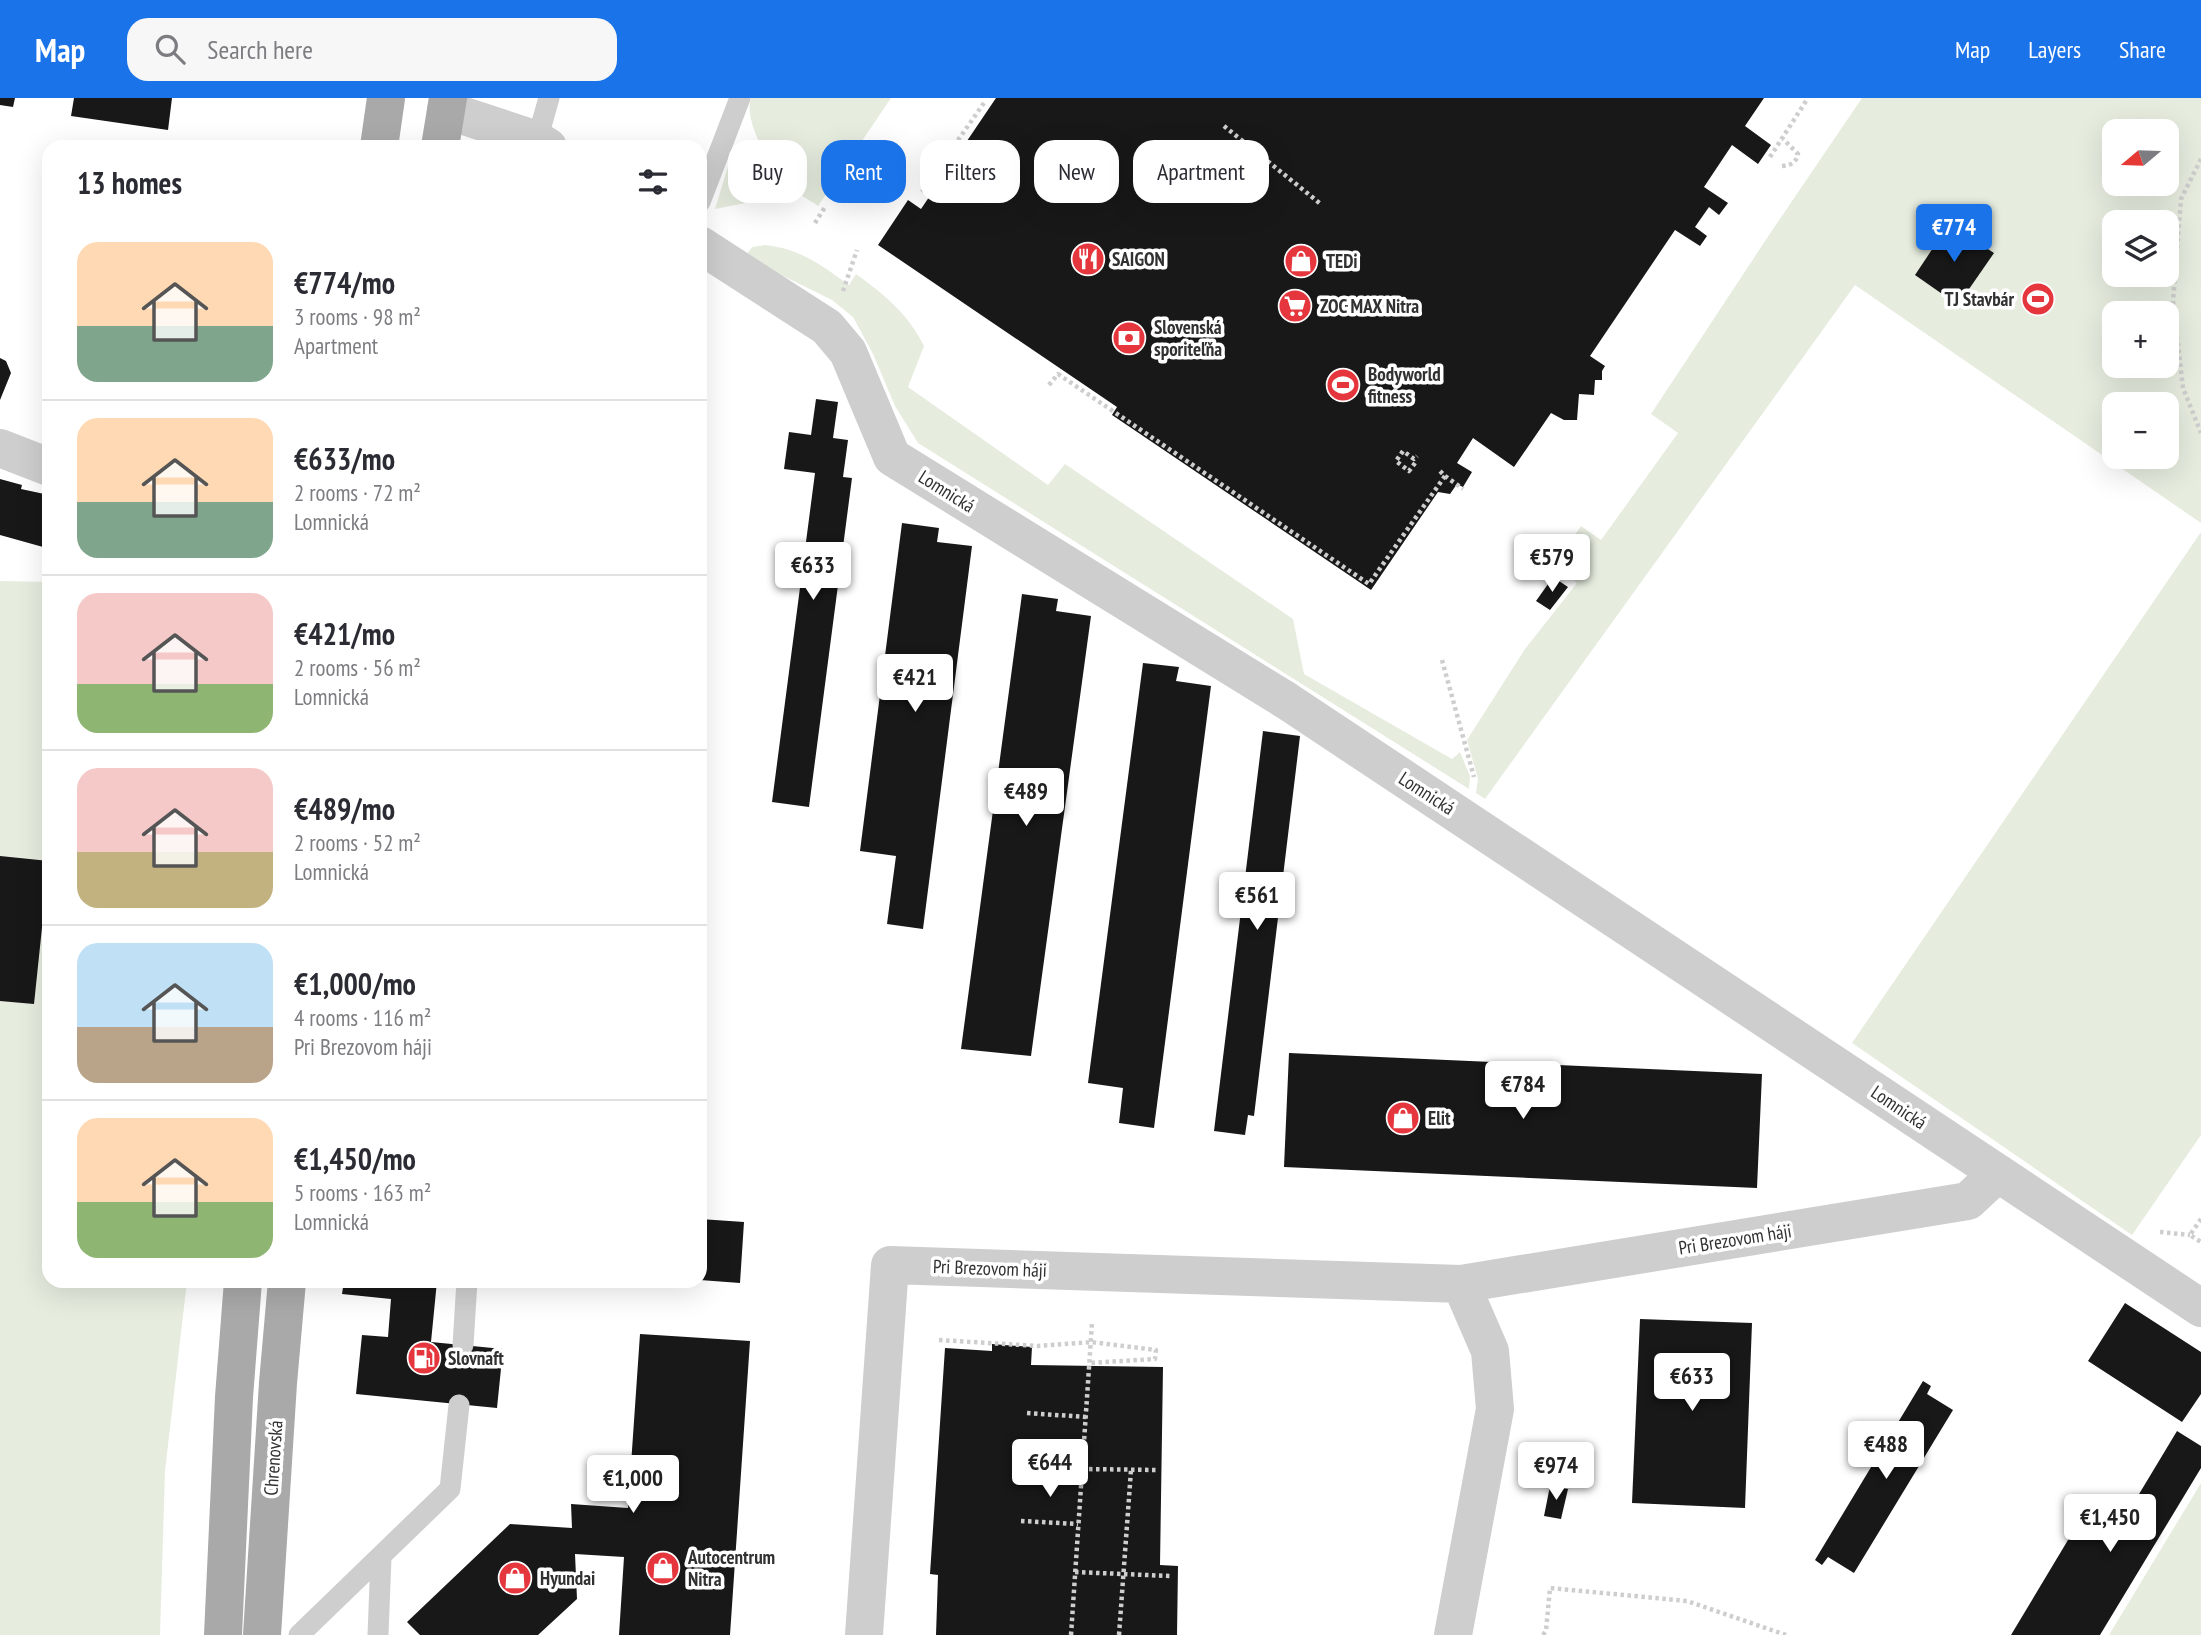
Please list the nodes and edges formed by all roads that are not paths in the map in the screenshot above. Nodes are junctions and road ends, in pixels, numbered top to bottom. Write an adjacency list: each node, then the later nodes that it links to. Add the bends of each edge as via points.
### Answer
1 (386, 98): 5 (main road)
2 (550, 98): 7 (lane)
3 (740, 98): 8 (lane)
4 (442, 113): 6 (street)
5 (380, 140)
6 (532, 140)
7 (543, 140)
8 (707, 184)
9 (707, 250): 12 (street, Lomnická, via 827,327 848,352 892,457 1287,701)
10 (0, 448): 11 (street)
11 (42, 464)
12 (1998, 1173): 13 (street, Pri Brezovom háji, via 1968,1200); 17 (street, Lomnická)
13 (1461, 1284): 25 (street, Pri Brezovom háji, via 890,1265); 26 (street, via 1490,1350 1495,1409)
14 (242, 1288): 21 (main road)
15 (286, 1288): 22 (main road, Chrenovská)
16 (467, 1288): 18 (lane)
17 (2201, 1308)
18 (463, 1345)
19 (459, 1405): 20 (lane, via 450,1489)
20 (381, 1557): 23 (lane); 24 (lane)
21 (223, 1635)
22 (262, 1635)
23 (299, 1635)
24 (378, 1635)
25 (864, 1635)
26 (1453, 1635)

